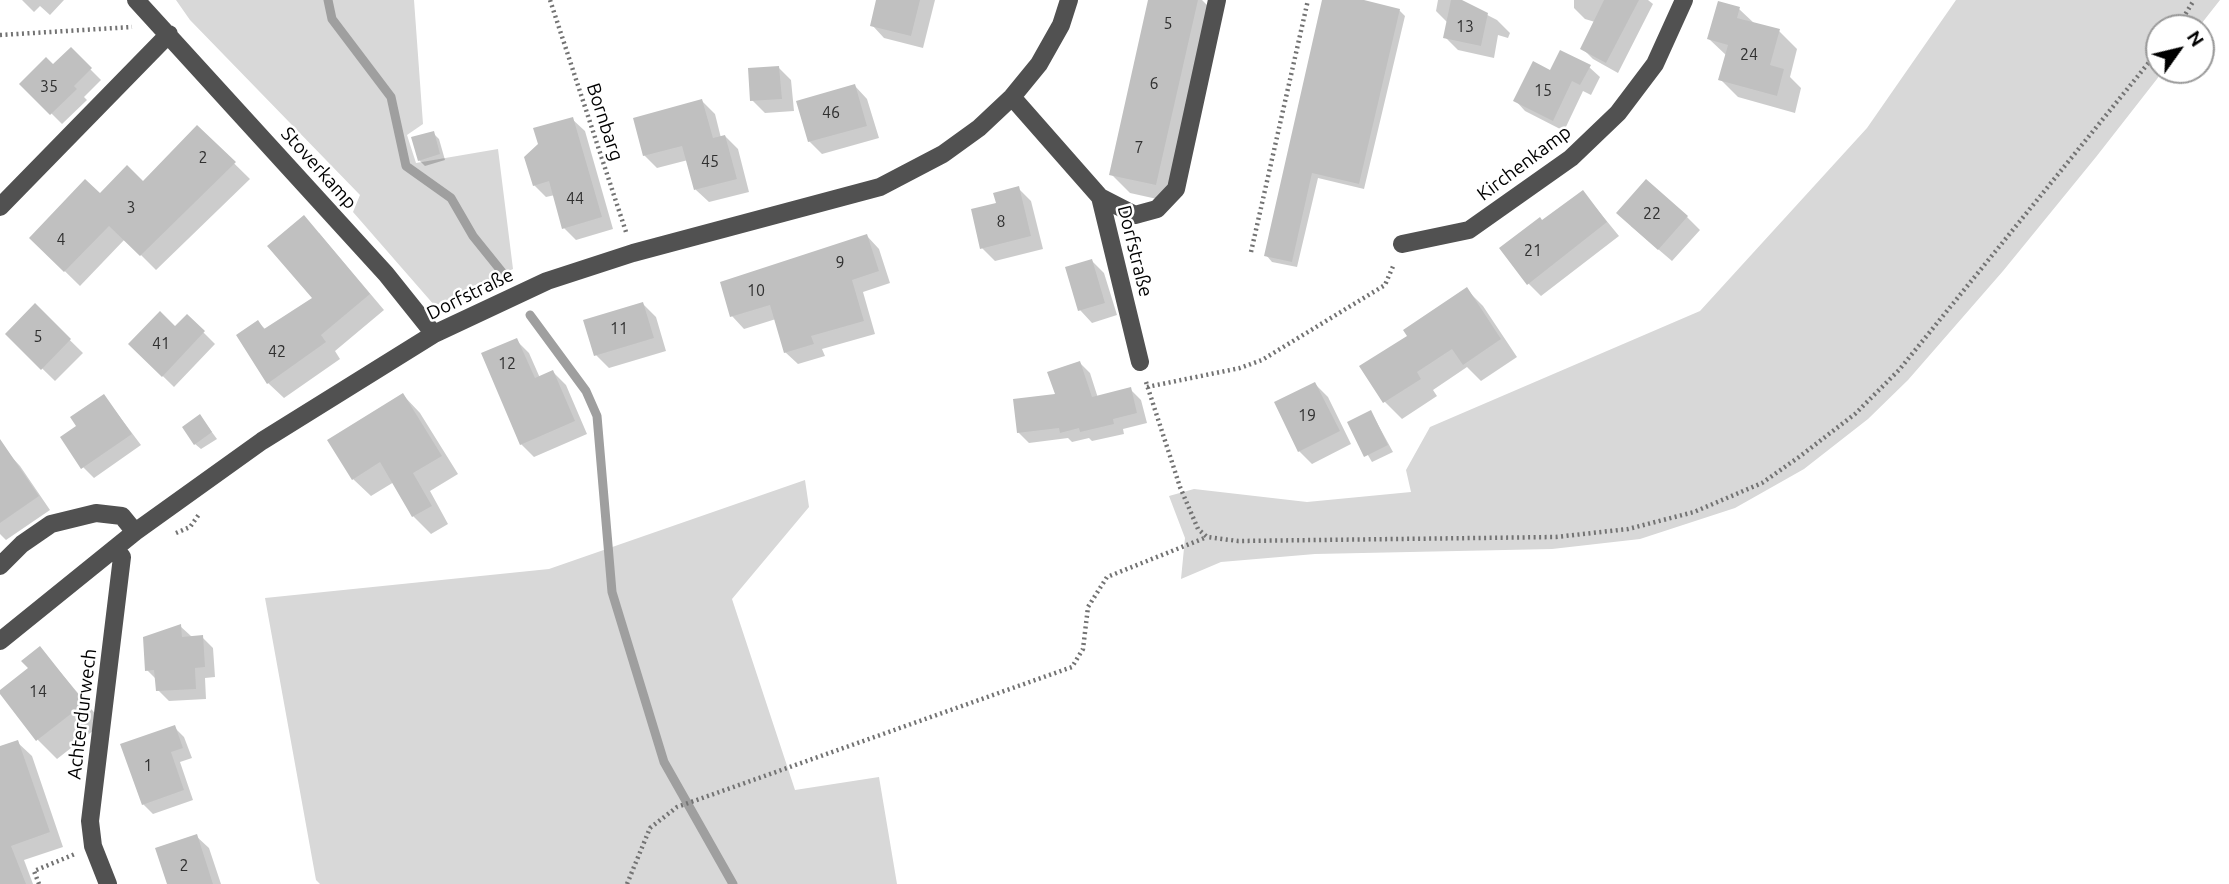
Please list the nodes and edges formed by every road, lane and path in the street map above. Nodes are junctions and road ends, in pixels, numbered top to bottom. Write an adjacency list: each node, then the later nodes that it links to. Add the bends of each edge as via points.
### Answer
1 (136, 0): 7 (street, Stoverkamp)
2 (550, 0): 15 (path, Bornbarg)
3 (1069, 0): 10 (street, Dorfstraße, via 1039,64)
4 (1217, 0): 11 (street, via 1176,189 1157,209 1135,215)
5 (1308, 0): 14 (path)
6 (1684, 0): 13 (street, Kirchenkamp, via 1655,64 1618,113 1571,158 1469,230)
7 (165, 30): 8 (path); 12 (street); 16 (street, Stoverkamp, via 386,274)
8 (0, 35)
9 (2145, 67): 20 (path, via 1899,370 1855,414 1762,483 1695,512 1628,529 1556,537 1238,541)
10 (1013, 97): 11 (street, Dorfstraße); 15 (street, Dorfstraße, via 943,154 880,187)
11 (1100, 197): 17 (street, Dorfstraße)
12 (0, 207)
13 (1402, 244): 18 (path, via 1385,285 1262,360)
14 (1251, 252)
15 (633, 253): 16 (street, Dorfstraße, via 547,281)
16 (434, 334): 19 (street, Dorfstraße, via 262,441)
17 (1140, 362): 18 (path)
18 (1147, 387): 20 (path, via 1185,499)
19 (135, 532): 21 (street, Dorfstraße); 22 (street, via 122,516 96,513 51,524)
20 (1207, 537): 27 (path, via 1107,577 1088,607 1083,649 1072,667 677,807 650,828)
21 (115, 548): 23 (street, Dorfstraße); 24 (street, Achterdurwech, via 122,557 90,821)
22 (0, 566)
23 (0, 641)
24 (93, 846): 25 (path, via 34,872); 26 (street, Achterdurwech)
25 (39, 884)
26 (108, 884)
27 (627, 884)

